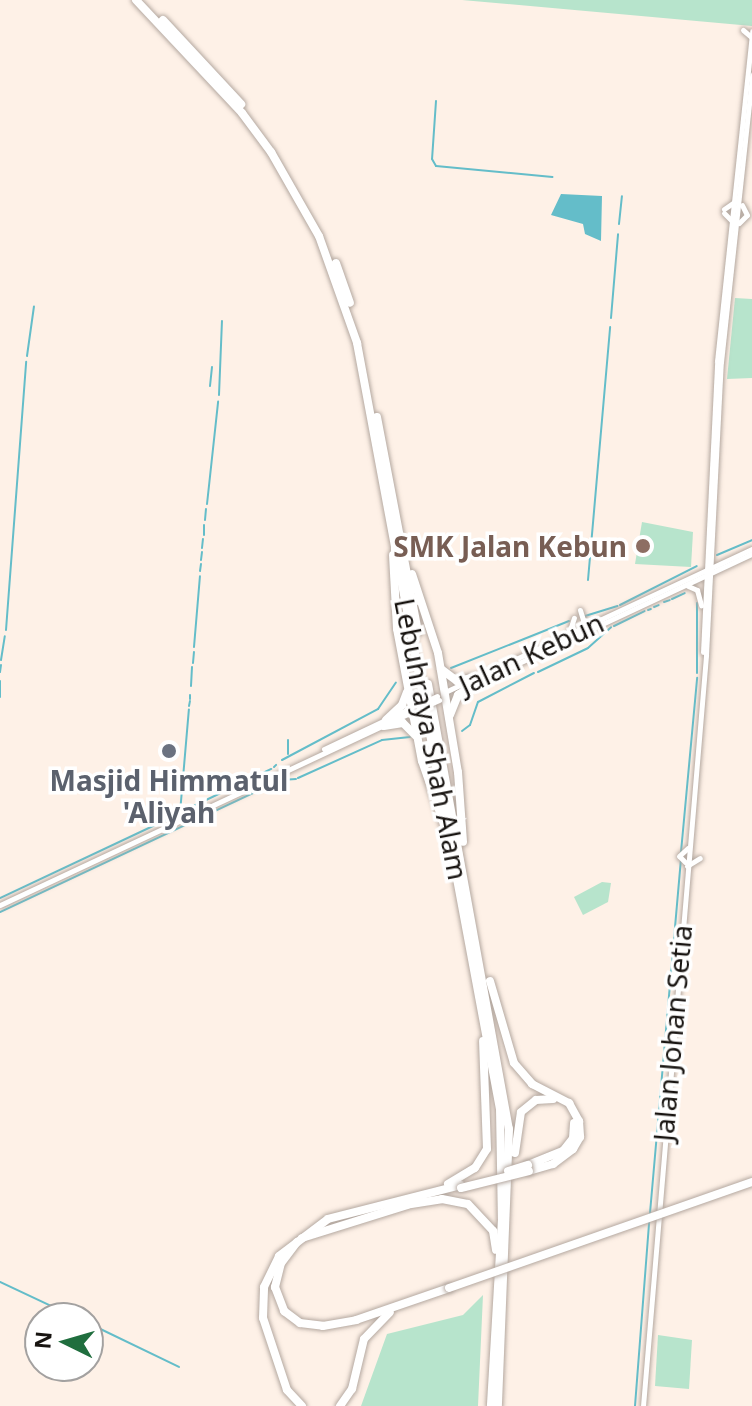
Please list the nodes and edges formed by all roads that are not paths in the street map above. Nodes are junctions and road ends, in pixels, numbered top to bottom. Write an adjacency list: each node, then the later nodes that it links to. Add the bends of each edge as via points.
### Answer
1 (136, 0): 11 (highway, Lebuhraya Shah Alam, via 242,113 310,218 357,343)
2 (143, 0): 12 (highway, Lebuhraya Shah Alam, via 246,110 315,215 359,330)
3 (743, 30): 5 (main road)
4 (752, 31): 5 (main road)
5 (751, 38): 6 (main road)
6 (751, 72): 7 (main road)
7 (746, 112): 8 (main road); 9 (main road)
8 (737, 200): 9 (main road); 9 (main road, via 724,211)
9 (736, 226): 10 (main road, via 719,338)
10 (717, 431): 13 (main road); 15 (main road)
11 (389, 513): 28 (highway, via 397,629); 36 (highway, Lebuhraya Shah Alam)
12 (399, 519): 26 (highway); 37 (highway, Lebuhraya Shah Alam)
13 (711, 549): 16 (main road, via 718,560); 17 (main road)
14 (752, 552): 16 (main road); 17 (main road)
15 (705, 557): 17 (main road); 18 (main road)
16 (728, 560): 17 (main road)
17 (707, 573): 18 (main road, Jalan Kebun); 19 (main road, Jalan Kebun); 23 (main road); 25 (main road)
18 (693, 577): 22 (main road, Jalan Kebun)
19 (687, 586): 23 (main road, via 700,595); 27 (main road, Jalan Kebun)
20 (580, 610): 22 (main road, via 583,620)
21 (574, 618): 24 (main road)
22 (597, 622): 24 (main road, Jalan Kebun)
23 (703, 626): 25 (main road)
24 (566, 637): 27 (main road, Jalan Kebun)
25 (705, 661): 34 (main road)
26 (439, 664): 27 (highway, via 452,680); 29 (highway)
27 (476, 680): 29 (main road, Jalan Kebun); 31 (highway, via 458,695)
28 (408, 687): 30 (highway); 32 (highway, via 402,705)
29 (441, 697): 30 (main road, Jalan Kebun, bridge); 31 (highway)
30 (416, 708): 32 (main road, Jalan Kebun); 33 (highway)
31 (449, 719): 37 (highway)
32 (385, 723): 33 (highway, via 403,723); 38 (main road, Jalan Kebun)
33 (418, 740): 36 (highway)
34 (688, 848): 35 (main road, via 679,856); 35 (main road, via 700,858)
35 (686, 867): 54 (main road, Jalan Johan Setia)
36 (457, 874): 39 (highway, Lebuhraya Shah Alam)
37 (470, 898): 40 (highway, via 508,1055 532,1084 569,1103 579,1121 580,1137 573,1149 553,1164); 48 (highway, Lebuhraya Shah Alam, via 509,1129)
38 (0, 905)
39 (471, 947): 43 (highway, via 485,1053 487,1149 464,1177); 49 (highway, Lebuhraya Shah Alam, via 500,1109 503,1158)
40 (528, 1168): 42 (highway, bridge); 48 (highway, via 555,1157 572,1141 572,1114 554,1099 530,1103 517,1120)
41 (752, 1184): 47 (highway, bridge)
42 (461, 1187): 43 (highway); 44 (highway)
43 (414, 1197): 50 (highway, via 328,1219 289,1244 264,1287 268,1335 280,1373)
44 (405, 1205): 45 (highway); 49 (highway, via 460,1201 479,1212 493,1231)
45 (301, 1239): 46 (highway); 47 (highway, via 277,1272 275,1292 284,1311 313,1326 356,1320)
46 (274, 1268)
47 (450, 1290): 51 (highway, via 388,1313 364,1339 352,1389)
48 (504, 1294): 53 (highway, Lebuhraya Shah Alam)
49 (492, 1394): 52 (highway, Lebuhraya Shah Alam)
50 (302, 1406)
51 (340, 1406)
52 (491, 1406)
53 (498, 1406)
54 (643, 1406)

